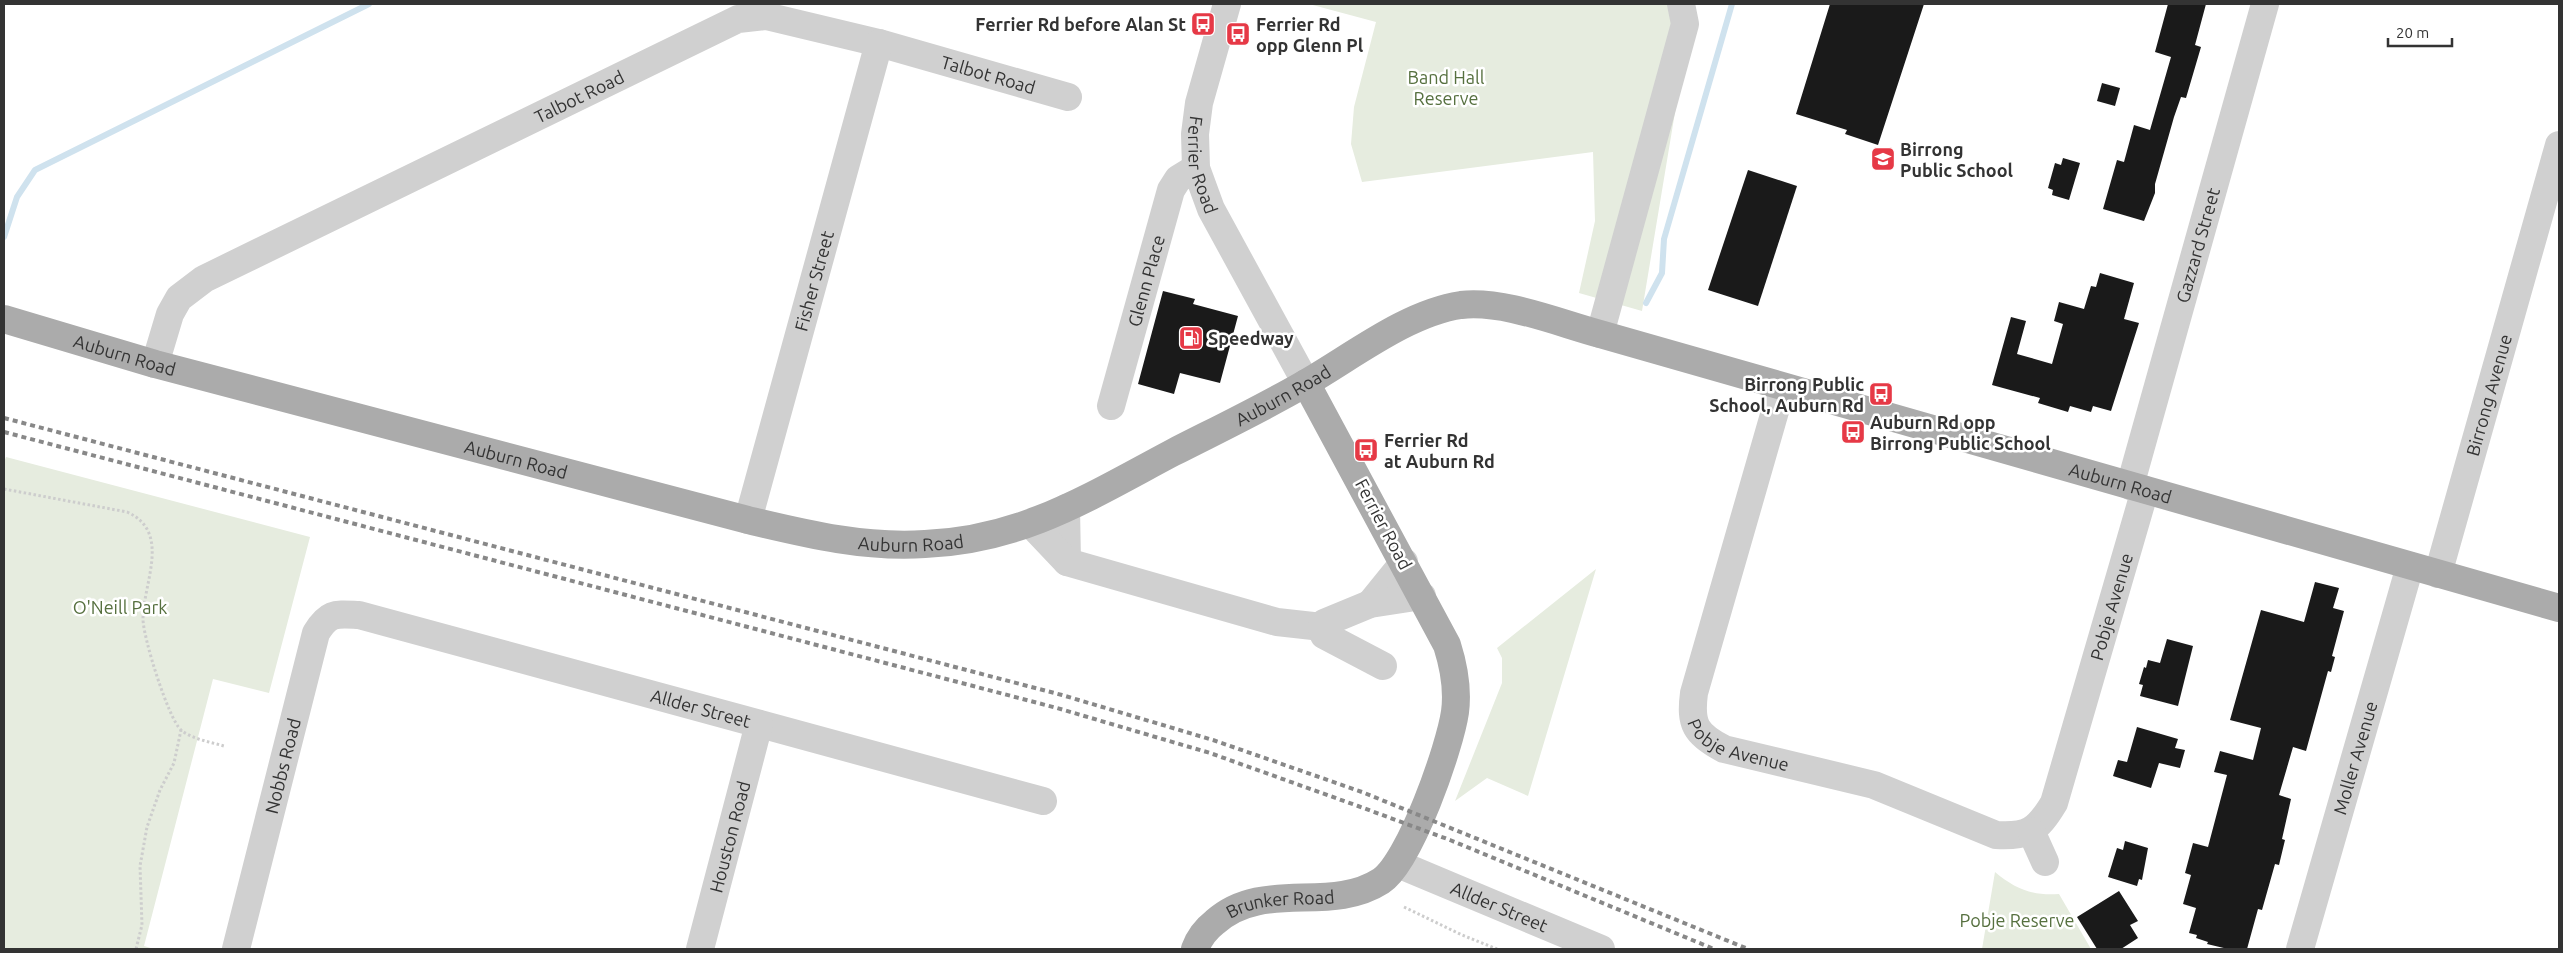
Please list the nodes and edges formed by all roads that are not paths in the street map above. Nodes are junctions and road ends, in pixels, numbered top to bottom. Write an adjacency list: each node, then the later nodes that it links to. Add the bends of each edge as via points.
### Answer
1 (1227, 4): 7 (street, Ferrier Road, via 1199,103 1195,134)
2 (1681, 4): 10 (street, via 1685,24)
3 (2265, 4): 15 (street, Gazzard Street)
4 (879, 43): 5 (street, Talbot Road); 11 (street, Talbot Road, via 766,16 738,19 204,279 179,298 170,314); 17 (street, Fisher Street)
5 (1068, 97)
6 (2559, 145): 8 (street, Birrong Avenue)
7 (1196, 168): 12 (street, Ferrier Road, via 1211,209); 14 (street, Glenn Place, via 1178,179 1171,190)
8 (2550, 218): 22 (street, Birrong Avenue)
9 (4, 319): 11 (main road, Auburn Road)
10 (1600, 334): 12 (main road, Auburn Road, via 1514,310 1463,305 1409,322); 13 (main road, Auburn Road)
11 (155, 364): 17 (main road, Auburn Road)
12 (1306, 383): 16 (main road, Auburn Road); 20 (main road, Ferrier Road)
13 (1782, 387): 15 (main road, Auburn Road); 31 (street, Pobje Avenue, via 1694,693 1691,713 1696,728 1706,740 1724,749 1874,785 1996,835 2017,836)
14 (1110, 406)
15 (2137, 488): 21 (main road, Auburn Road); 31 (street, Pobje Avenue, via 2054,803 2044,820)
16 (1066, 508): 18 (main road, Auburn Road); 19 (street)
17 (748, 520): 18 (main road, Auburn Road, via 804,533 890,545 957,541)
18 (1032, 524): 19 (street)
19 (1067, 562): 27 (street, via 1277,622)
20 (1404, 562): 23 (main road, Ferrier Road); 24 (street)
21 (2410, 566): 22 (main road, Auburn Road); 38 (street, Moller Avenue)
22 (2438, 574): 25 (main road, Auburn Road)
23 (1422, 596): 24 (street); 33 (main road, Ferrier Road, via 1453,664 1455,713 1441,764)
24 (1370, 604): 27 (street, via 1324,623)
25 (2559, 608)
26 (358, 615): 29 (street, Allder Street); 34 (street, Nobbs Road, via 334,614 316,633)
27 (1322, 627): 28 (street, via 1324,635)
28 (1382, 666)
29 (759, 724): 30 (street, Allder Street); 35 (street, Houston Road)
30 (1043, 801)
31 (2031, 831): 32 (street)
32 (2045, 862)
33 (1390, 873): 36 (main road, Brunker Road, via 1363,890 1342,896 1264,899 1240,906 1209,926); 37 (street, Allder Street)
34 (236, 949)
35 (700, 949)
36 (1195, 949)
37 (1601, 949)
38 (2300, 949)

